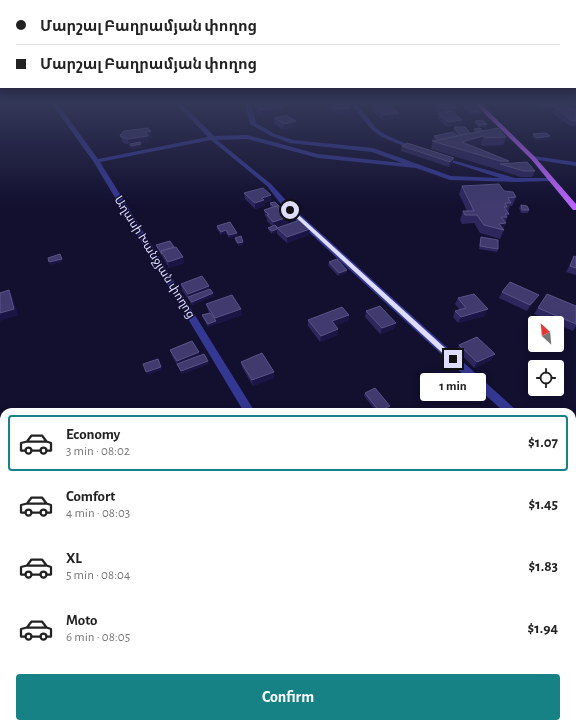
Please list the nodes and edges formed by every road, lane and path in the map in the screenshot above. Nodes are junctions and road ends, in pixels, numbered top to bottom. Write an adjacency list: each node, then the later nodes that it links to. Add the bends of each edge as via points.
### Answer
1 (79, 138): 9 (street, Աղասի Խանջյան փողոց)
2 (212, 138): 9 (street); 11 (street, via 247,138 318,156); 16 (street, via 269,185 290,210)
3 (281, 138): 11 (street, via 292,142 373,150)
4 (389, 138): 6 (street)
5 (513, 138): 8 (main road)
6 (421, 151)
7 (436, 155): 13 (street)
8 (533, 158): 10 (street); 12 (main road)
9 (96, 162): 15 (street, Աղասի Խանջյան փողոց)
10 (576, 164)
11 (418, 166): 13 (street, via 450,178)
12 (550, 179): 13 (street); 14 (main road)
13 (515, 180)
14 (576, 208)
15 (248, 408)
16 (507, 408)

